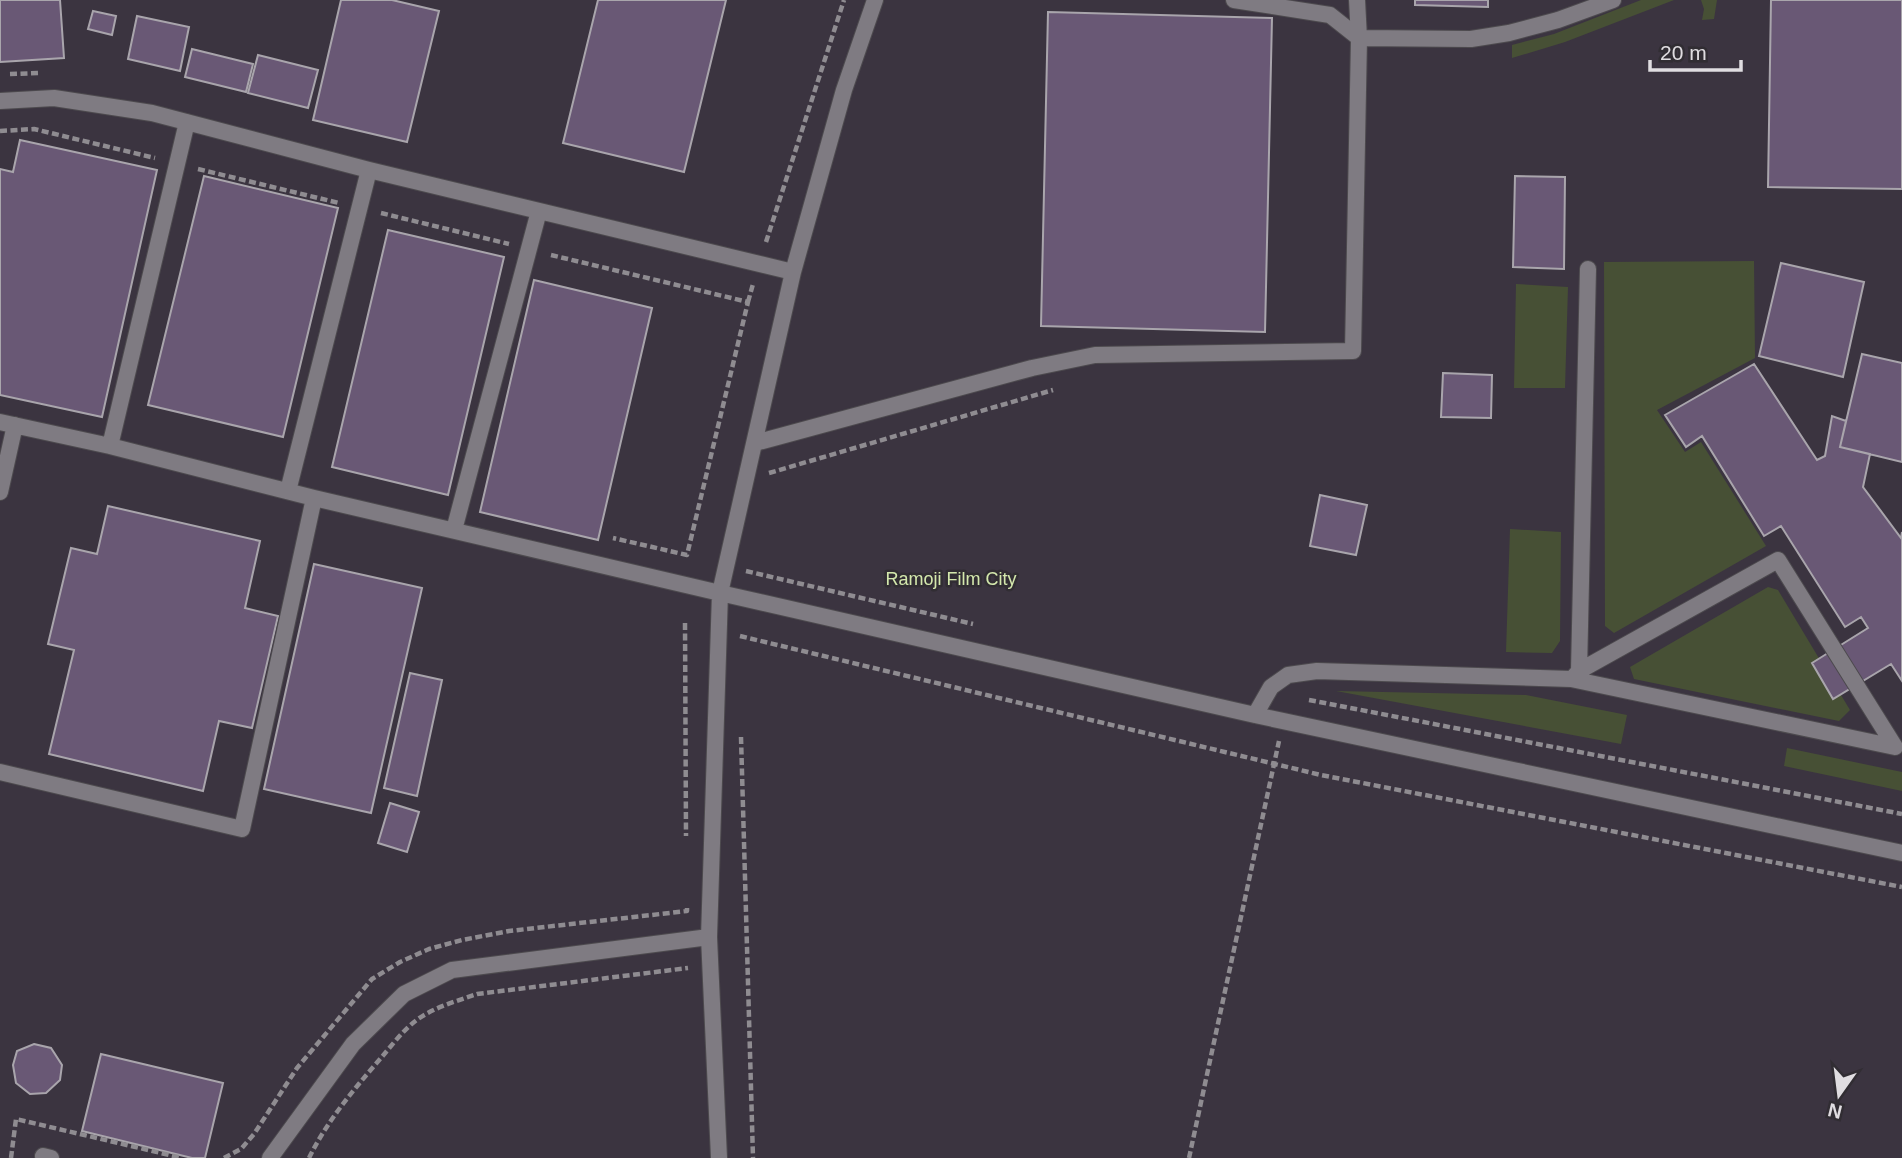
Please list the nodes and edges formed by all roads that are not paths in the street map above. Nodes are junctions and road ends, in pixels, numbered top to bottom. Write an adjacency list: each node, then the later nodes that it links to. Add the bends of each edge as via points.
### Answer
1 (875, 0): 11 (lane, via 844,90)
2 (1234, 0): 5 (lane, via 1330,15)
3 (1357, 0): 5 (lane)
4 (1613, 0): 5 (lane, via 1558,20 1471,39)
5 (1359, 38): 13 (lane, via 1353,351 1095,355)
6 (0, 102): 7 (lane, via 54,98)
7 (187, 122): 8 (lane); 14 (lane)
8 (369, 170): 9 (lane); 15 (lane)
9 (539, 211): 11 (lane); 18 (lane)
10 (1588, 269): 20 (lane)
11 (793, 272): 13 (lane)
12 (7, 423): 14 (lane); 16 (lane)
13 (755, 443): 19 (lane)
14 (110, 446): 15 (lane)
15 (288, 491): 17 (lane)
16 (0, 492)
17 (314, 498): 18 (lane); 22 (lane, via 242,829)
18 (454, 530): 19 (lane)
19 (720, 593): 21 (lane); 24 (lane)
20 (1575, 675): 20 (lane, via 1778,560 1895,747); 21 (lane, via 1317,671 1288,675 1272,687)
21 (1255, 715): 23 (lane)
22 (0, 772)
23 (1902, 853)
24 (709, 937): 25 (lane, via 452,971 404,994 353,1044); 26 (lane)
25 (270, 1158)
26 (719, 1158)

